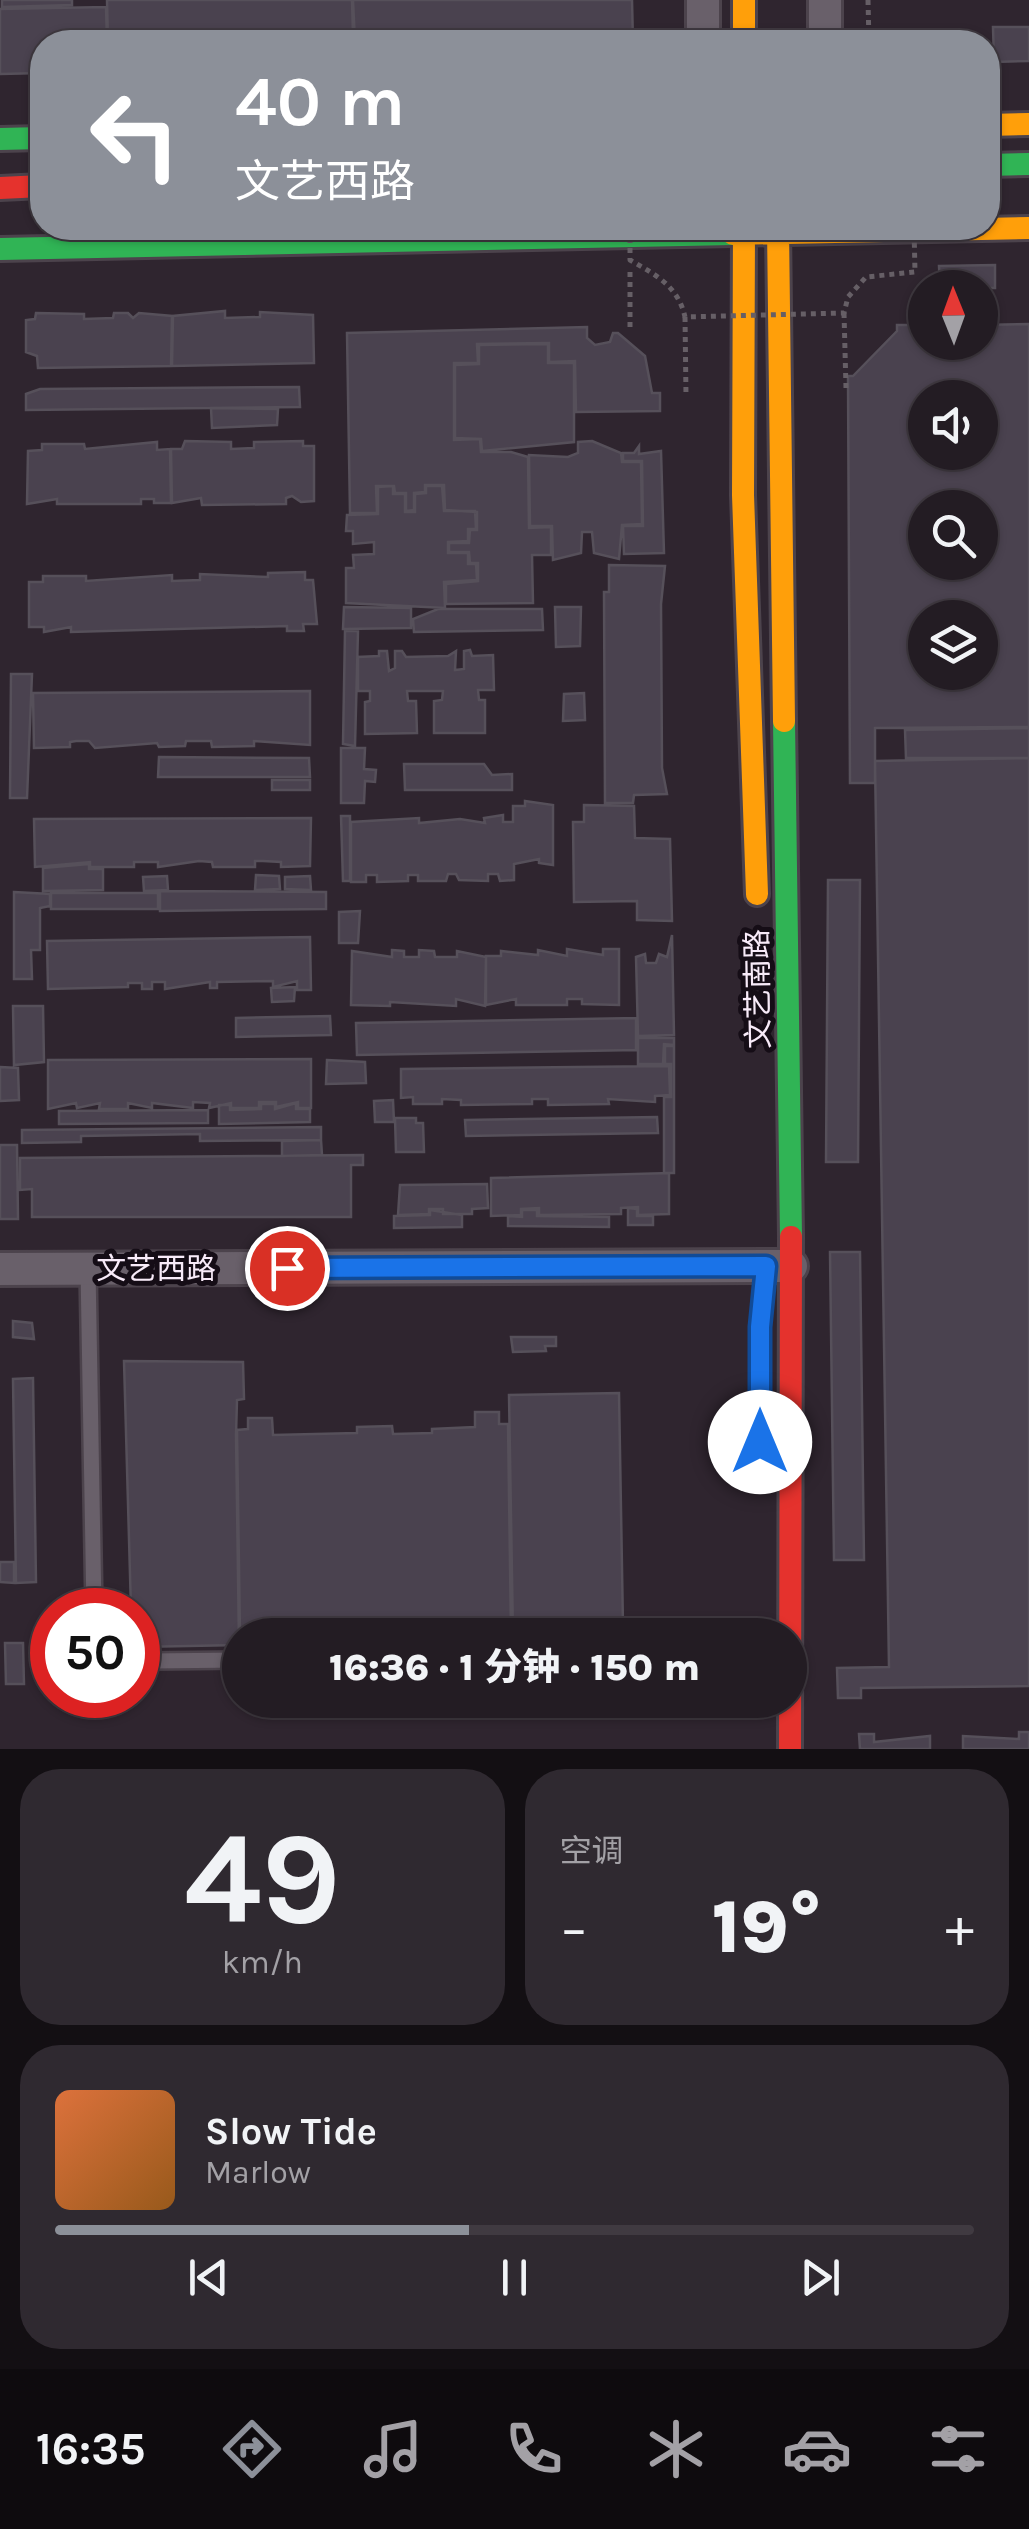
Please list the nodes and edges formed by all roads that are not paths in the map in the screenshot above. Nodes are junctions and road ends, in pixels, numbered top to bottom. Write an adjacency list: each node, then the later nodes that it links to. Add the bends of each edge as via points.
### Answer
1 (702, 0): 4 (street)
2 (744, 0): 5 (main road)
3 (825, 0): 6 (street)
4 (703, 30)
5 (744, 30)
6 (825, 30)
7 (1029, 124): 8 (main road)
8 (1000, 125)
9 (30, 138): 10 (main road)
10 (0, 139)
11 (1029, 164): 12 (main road)
12 (1000, 165)
13 (30, 187): 14 (main road)
14 (0, 188)
15 (1000, 228): 16 (main road)
16 (1029, 228)
17 (372, 240): 20 (main road)
18 (744, 240): 21 (main road, 文艺南路, via 743,514)
19 (778, 240): 25 (main road, 文艺南路)
20 (0, 249)
21 (758, 914)
22 (766, 1107): 25 (main road, 文艺南路)
23 (0, 1269): 24 (street, 文艺西路)
24 (88, 1269): 25 (street, 文艺西路); 26 (lane)
25 (773, 1276): 29 (main road, 文艺南路)
26 (94, 1588)
27 (222, 1660): 28 (lane)
28 (160, 1661)
29 (790, 1749)

